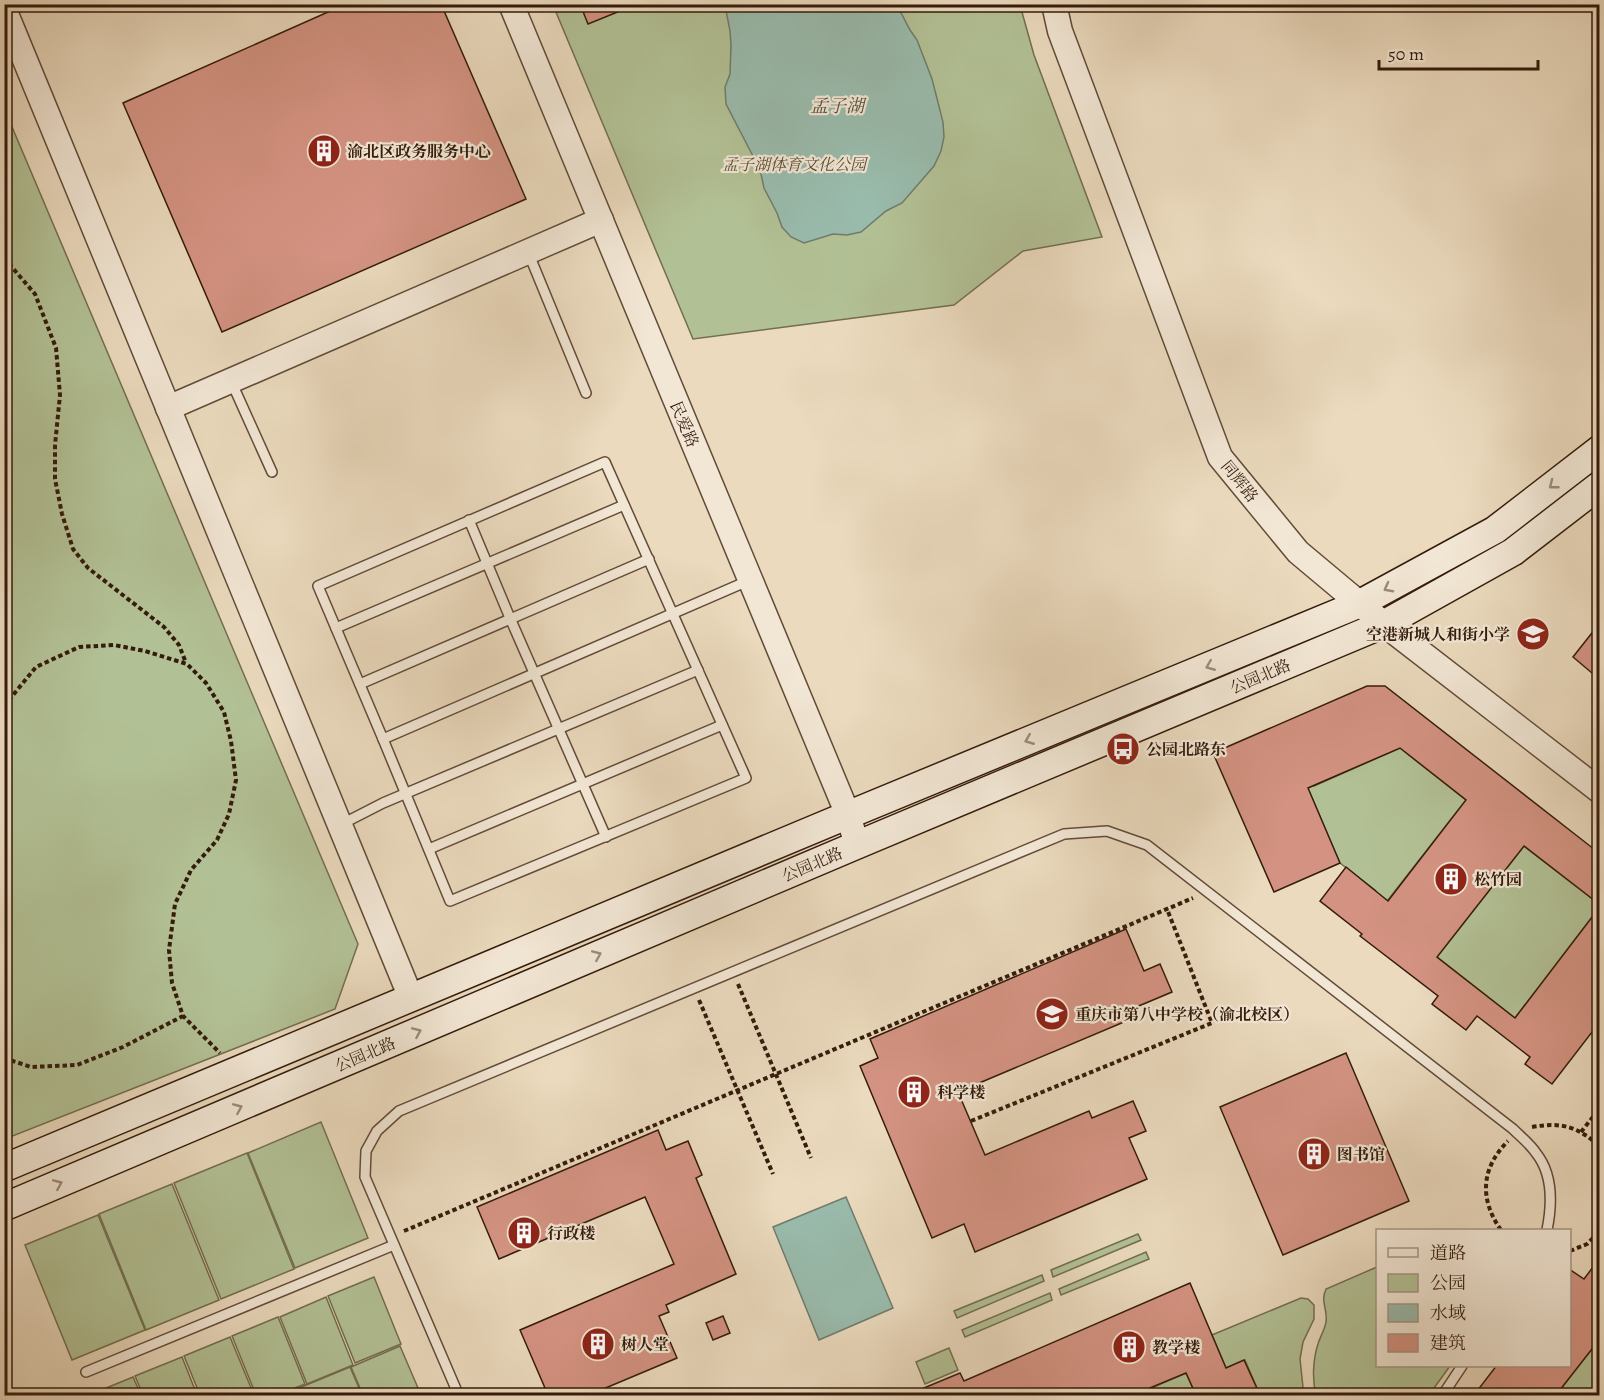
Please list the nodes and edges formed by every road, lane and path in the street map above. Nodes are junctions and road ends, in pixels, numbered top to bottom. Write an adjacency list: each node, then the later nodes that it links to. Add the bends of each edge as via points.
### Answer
1 (511, 4): 4 (street, 民爱路)
2 (1054, 4): 18 (street, 同辉路, via 1060,31 1220,457 1298,552)
3 (4, 9): 9 (street)
4 (601, 220): 5 (street); 17 (street, 民爱路)
5 (528, 252): 7 (street); 8 (lane)
6 (4, 258): 23 (path, via 35,294 56,348 60,395 56,480 73,549 88,568 164,627)
7 (231, 381): 9 (street); 11 (lane)
8 (586, 393)
9 (168, 408): 35 (street)
10 (1599, 449): 18 (main road, 公园北路, one-way to 18, via 1495,530)
11 (272, 472)
12 (1599, 485): 21 (main road, 公园北路, via 1513,552)
13 (624, 505): 14 (lane, via 604,462); 15 (lane); 16 (lane)
14 (469, 520): 16 (lane); 22 (lane, via 318,586)
15 (649, 559): 19 (lane); 20 (lane)
16 (488, 563): 20 (lane); 22 (lane)
17 (750, 580): 19 (lane); 34 (street, 民爱路)
18 (1359, 604): 21 (street, 同辉路); 34 (main road, 公园北路, one-way to 34)
19 (674, 615): 24 (lane); 25 (lane)
20 (510, 618): 25 (lane); 26 (lane)
21 (1383, 624): 32 (street, 同辉路); 37 (main road, 公园北路)
22 (336, 628): 26 (lane)
23 (187, 664): 27 (path, via 114,645 79,647 36,667); 43 (path, via 206,683 224,712 236,780 229,814 217,840 191,870 175,904 169,950 172,983)
24 (698, 670): 28 (lane); 29 (lane)
25 (535, 674): 29 (lane); 30 (lane)
26 (360, 684): 30 (lane)
27 (4, 706)
28 (722, 725): 31 (lane); 36 (lane, via 746,778)
29 (559, 729): 31 (lane); 33 (lane)
30 (383, 739): 33 (lane)
31 (583, 784): 36 (lane); 38 (lane)
32 (1599, 791)
33 (406, 794): 35 (lane); 38 (lane)
34 (848, 815): 37 (street, 民爱路); 41 (main road, 公园北路)
35 (340, 825): 41 (street)
36 (606, 837): 38 (lane, via 450,901)
37 (857, 845): 55 (main road, 公园北路, one-way to 37)
38 (429, 849)
39 (1208, 892): 40 (path); 56 (lane, via 1513,1129 1537,1154 1549,1180 1551,1212); 58 (lane, via 1147,845 1107,831 1064,834 410,1107 377,1131 366,1151 365,1177)
40 (1167, 909): 47 (path); 50 (path, via 1212,1023)
41 (411, 998): 46 (main road, 公园北路)
42 (746, 1004): 47 (path)
43 (183, 1016): 45 (path, via 77,1065 31,1067); 46 (path)
44 (707, 1020): 48 (path)
45 (4, 1058)
46 (237, 1071): 53 (main road, 公园北路)
47 (776, 1074): 48 (path); 52 (path)
48 (737, 1090): 54 (path); 58 (path)
49 (1599, 1108): 51 (path)
50 (970, 1121)
51 (1581, 1132)
52 (811, 1158)
53 (4, 1168)
54 (773, 1174)
55 (4, 1207)
56 (1547, 1229)
57 (1599, 1232): 59 (path, via 1587,1244)
58 (392, 1241): 61 (lane); 62 (lane)
59 (1571, 1250)
60 (1461, 1367): 63 (lane)
61 (86, 1372)
62 (459, 1395)
63 (1442, 1395)

